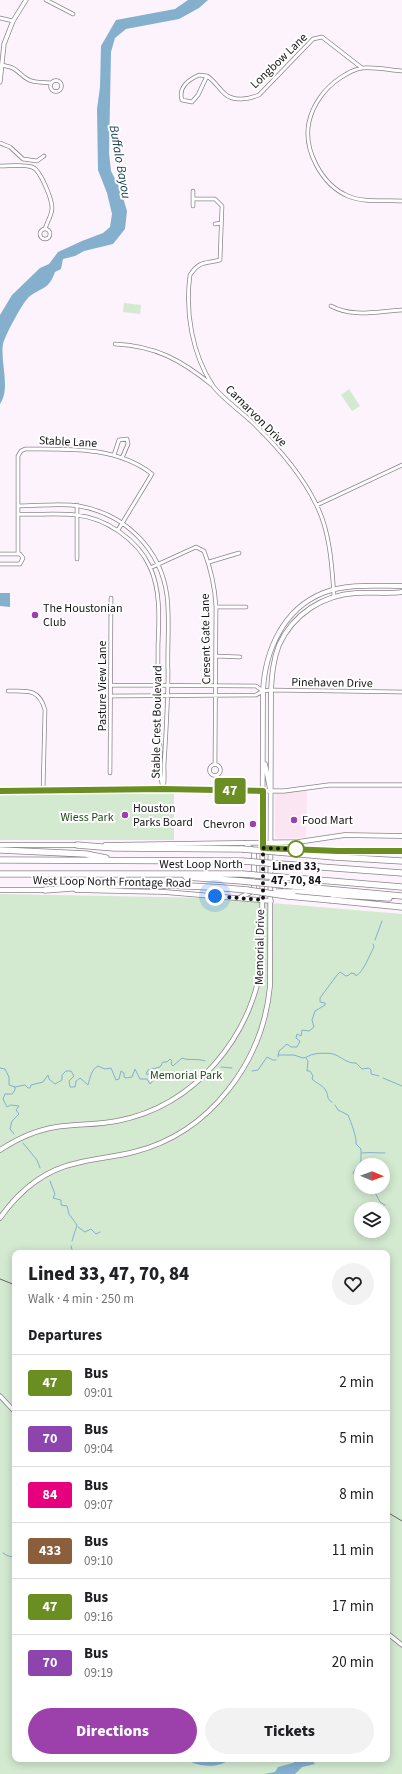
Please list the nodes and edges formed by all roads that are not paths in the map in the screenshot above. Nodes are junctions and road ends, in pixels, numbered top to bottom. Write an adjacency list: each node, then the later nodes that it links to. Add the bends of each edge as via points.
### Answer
1 (26, 0): 5 (street)
2 (46, 0): 3 (street)
3 (73, 14)
4 (0, 18): 5 (street)
5 (13, 21): 6 (street, via 4,44)
6 (2, 65): 10 (street); 11 (street, via 17,70 32,81)
7 (362, 68): 8 (street); 9 (street, Longbow Lane, via 322,37 313,39 259,95 249,99 232,98); 17 (street, via 346,74 324,92 309,123 310,146 325,179 338,191 361,200)
8 (402, 71)
9 (207, 76): 9 (street, via 195,100 182,100 180,94 184,85 191,79)
10 (0, 82)
11 (51, 83)
12 (0, 143): 13 (street, via 10,147 23,160 37,161)
13 (44, 156)
14 (0, 166): 21 (street, via 31,166 37,170 49,194 52,209)
15 (193, 191): 16 (street)
16 (193, 198): 18 (street); 20 (street, via 210,198 219,202 222,206)
17 (402, 201)
18 (193, 206)
19 (215, 224): 20 (street)
20 (221, 224): 25 (street, Carnarvon Drive, via 220,260 208,261 198,266 190,275 189,281 190,321 195,350)
21 (45, 229)
22 (331, 306): 23 (street, via 339,311 351,313)
23 (402, 310)
24 (115, 344): 25 (street, via 156,350 192,369)
25 (213, 386): 30 (street, Carnarvon Drive, via 265,435 294,469)
26 (114, 455): 27 (street, Stable Lane); 27 (street, Stable Lane, via 119,440 127,439 128,444); 31 (street, Stable Lane, via 68,449 21,451 18,456)
27 (122, 458): 34 (street, Stable Lane, via 152,474)
28 (402, 465): 30 (street)
29 (77, 505): 31 (street, Stable Crest Boulevard); 33 (street); 34 (street, Stable Crest Boulevard)
30 (317, 505): 45 (street, Carnarvon Drive, via 324,523 329,549)
31 (18, 506): 32 (street)
32 (18, 514): 33 (street, Stable Crest Boulevard); 36 (street)
33 (77, 515): 35 (street, Stable Crest Boulevard, via 105,523); 39 (street)
34 (123, 522): 35 (street, Stable Lane); 42 (street, Stable Crest Boulevard, via 145,543)
35 (118, 530): 43 (street, Stable Crest Boulevard, via 138,549)
36 (18, 553): 38 (street); 41 (street, via 23,558 20,564)
37 (239, 553): 40 (street)
38 (0, 554)
39 (77, 559)
40 (209, 562): 42 (street, Cresent Gate Lane, via 204,551 196,547); 49 (street, Cresent Gate Lane)
41 (0, 564)
42 (158, 564): 43 (street, Cresent Gate Lane); 52 (street, Stable Crest Boulevard, via 167,597)
43 (150, 568): 51 (street, Stable Crest Boulevard, via 158,599)
44 (402, 586): 45 (main road, Memorial Drive, via 355,586)
45 (333, 590): 47 (street, Carnarvon Drive); 62 (main road, Memorial Drive, via 316,596 302,606 283,626 267,657)
46 (402, 592): 47 (main road, Memorial Drive)
47 (334, 596): 60 (main road, Memorial Drive, via 299,617 285,634 274,663)
48 (111, 598): 55 (street, Pasture View Lane)
49 (216, 607): 50 (street); 53 (street, Cresent Gate Lane)
50 (246, 607)
51 (158, 626): 52 (street); 56 (street, Stable Crest Boulevard)
52 (167, 626): 57 (street, Stable Crest Boulevard)
53 (216, 656): 54 (street); 58 (street, Cresent Gate Lane)
54 (240, 657)
55 (111, 685): 56 (street); 66 (street, Pasture View Lane)
56 (158, 685): 57 (street); 67 (street, Stable Crest Boulevard)
57 (168, 685): 58 (street); 68 (street, Stable Crest Boulevard)
58 (216, 685): 59 (street); 64 (street, Cresent Gate Lane)
59 (233, 686): 62 (street, via 256,686); 65 (street)
60 (271, 690): 62 (street, Pinehaven Drive); 63 (street, Pinehaven Drive); 77 (main road, Memorial Drive)
61 (8, 691): 75 (street, via 35,693 43,702)
62 (263, 691): 65 (street, Pinehaven Drive, via 256,695); 69 (main road, Memorial Drive)
63 (402, 692)
64 (216, 695): 65 (street, Pinehaven Drive); 68 (street, Pinehaven Drive); 70 (street, Cresent Gate Lane)
65 (233, 695)
66 (111, 696): 67 (street, Pinehaven Drive); 71 (street, Pasture View Lane)
67 (158, 696): 68 (street, Pinehaven Drive); 73 (street, Stable Crest Boulevard)
68 (167, 696): 73 (street, Stable Crest Boulevard)
69 (262, 750): 76 (main road, Memorial Drive); 77 (main road)
70 (215, 764)
71 (110, 773)
72 (402, 785): 77 (street, via 329,784)
73 (163, 789): 75 (street); 76 (street)
74 (0, 791): 75 (street)
75 (43, 791)
76 (263, 791): 77 (street); 80 (main road, Memorial Drive)
77 (271, 791): 81 (main road, Memorial Drive)
78 (402, 836): 81 (main road, via 336,835 305,842)
79 (244, 842): 80 (main road); 83 (main road); 100 (main road, via 254,851 254,885 249,894)
80 (263, 843): 81 (main road); 84 (main road, Memorial Drive)
81 (270, 843): 85 (main road, Memorial Drive)
82 (0, 845): 83 (main road)
83 (77, 845): 90 (highway, bridge, via 114,848 242,849)
84 (263, 848): 85 (main road); 101 (main road, Memorial Drive)
85 (270, 849): 87 (main road); 102 (main road, Memorial Drive)
86 (0, 850): 89 (highway, via 86,854)
87 (402, 851)
88 (0, 860): 89 (highway, West Loop North)
89 (120, 860): 91 (highway, West Loop North, bridge, via 242,862)
90 (402, 861)
91 (402, 873)
92 (0, 874): 93 (highway, West Loop North)
93 (162, 875): 94 (highway, West Loop North, bridge, via 242,874); 95 (highway, bridge, via 242,881)
94 (402, 887)
95 (293, 889): 98 (highway, bridge); 99 (highway)
96 (0, 890): 97 (main road, West Loop North Frontage Road)
97 (45, 890): 98 (highway, via 102,885 177,884); 100 (main road, West Loop North Frontage Road, via 165,892)
98 (245, 890): 103 (highway, bridge)
99 (402, 897)
100 (239, 898): 101 (main road, West Loop North Frontage Road)
101 (263, 900): 102 (main road, West Loop North Frontage Road); 104 (main road, Memorial Drive, via 263,952 256,993 241,1029 216,1065 187,1089 161,1106 144,1113 117,1121 55,1127 14,1141)
102 (271, 901): 105 (main road, Memorial Drive, via 268,1004 254,1048 233,1084 218,1102 171,1138 134,1152 77,1163 47,1173 21,1192)
103 (402, 907)
104 (0, 1150)
105 (0, 1218)
106 (0, 1396): 107 (street)
107 (12, 1409)
108 (390, 1635): 109 (street)
109 (402, 1645)

